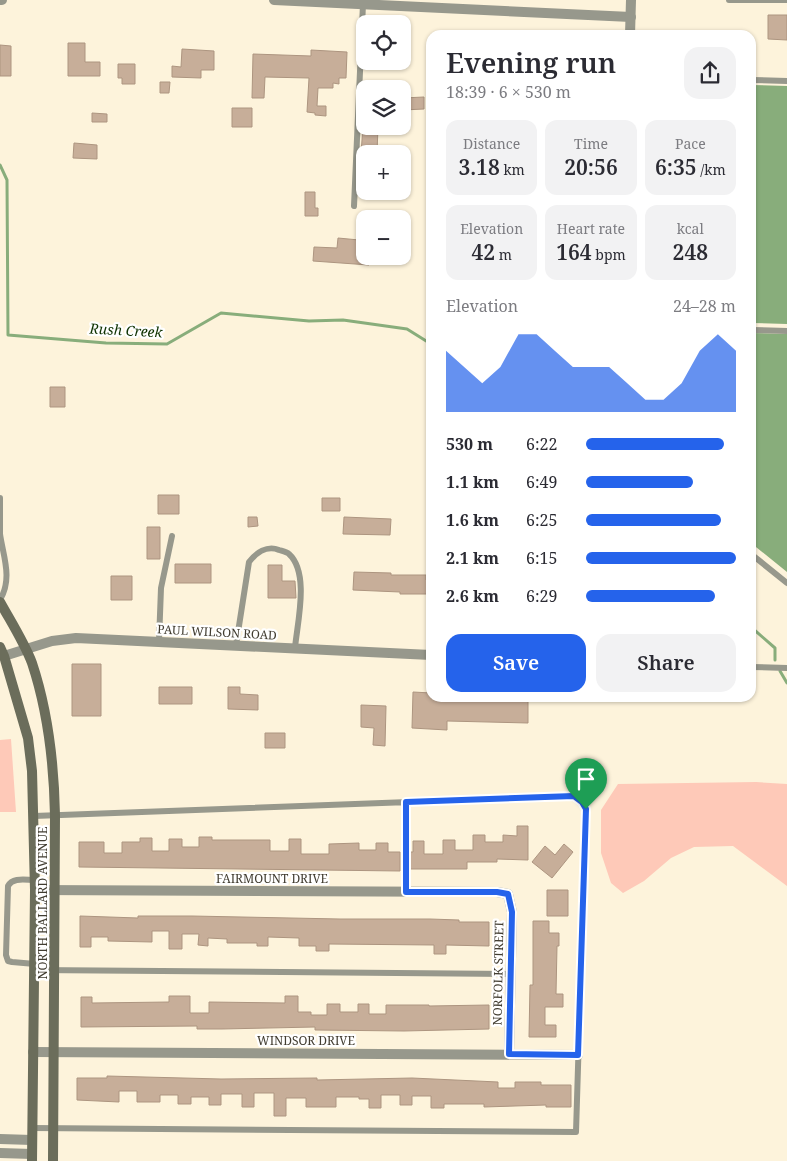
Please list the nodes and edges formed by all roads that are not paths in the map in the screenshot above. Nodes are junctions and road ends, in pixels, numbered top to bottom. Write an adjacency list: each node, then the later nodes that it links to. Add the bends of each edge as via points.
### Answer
1 (274, 0): 5 (street)
2 (631, 0): 6 (street)
3 (729, 0): 4 (lane)
4 (787, 0)
5 (362, 4): 6 (street); 10 (lane)
6 (631, 17): 7 (street)
7 (630, 30)
8 (756, 80): 9 (lane)
9 (787, 81)
10 (354, 206)
11 (756, 330): 12 (lane)
12 (787, 331)
13 (0, 498): 14 (lane)
14 (0, 534): 18 (lane, via 6,563 6,590)
15 (172, 536): 19 (lane, via 161,588)
16 (756, 558): 17 (lane)
17 (787, 582)
18 (0, 601): 21 (main road, NORTH BALLARD AVENUE)
19 (158, 642): 20 (street, PAUL WILSON ROAD); 21 (street, PAUL WILSON ROAD, via 76,638)
20 (236, 645): 22 (street, PAUL WILSON ROAD); 22 (lane, via 249,562 257,552 273,548 289,554 299,570 302,585)
21 (26, 648): 23 (street, PAUL WILSON ROAD); 28 (main road, NORTH BALLARD AVENUE, via 46,719)
22 (294, 648): 24 (street, PAUL WILSON ROAD)
23 (2, 652): 29 (main road, NORTH BALLARD AVENUE, via 28,738)
24 (426, 655)
25 (756, 667): 26 (lane)
26 (787, 668)
27 (406, 802): 28 (lane); 32 (lane); 40 (lane, via 574,796 582,802 586,809)
28 (55, 815): 29 (lane); 31 (main road, NORTH BALLARD AVENUE)
29 (34, 816): 30 (main road, NORTH BALLARD AVENUE)
30 (35, 885): 31 (street, FAIRMOUNT DRIVE); 34 (main road, NORTH BALLARD AVENUE); 34 (lane, via 15,880 8,886 6,955 8,961)
31 (54, 890): 32 (street, FAIRMOUNT DRIVE); 35 (main road, NORTH BALLARD AVENUE)
32 (406, 892): 33 (street, FAIRMOUNT DRIVE)
33 (508, 894): 36 (street, NORFOLK STREET, via 512,912)
34 (35, 967): 35 (lane); 37 (main road, NORTH BALLARD AVENUE)
35 (54, 971): 36 (lane); 38 (main road, NORTH BALLARD AVENUE)
36 (510, 974): 39 (street, NORFOLK STREET)
37 (33, 1052): 38 (street, WINDSOR DRIVE); 41 (main road, NORTH BALLARD AVENUE)
38 (54, 1052): 39 (street, WINDSOR DRIVE); 42 (main road, NORTH BALLARD AVENUE)
39 (509, 1054): 40 (street, WINDSOR DRIVE)
40 (578, 1055): 42 (lane, via 576,1132)
41 (32, 1128): 42 (lane); 44 (main road, NORTH BALLARD AVENUE)
42 (53, 1128): 47 (main road, NORTH BALLARD AVENUE)
43 (0, 1139): 44 (street)
44 (32, 1140): 46 (main road, NORTH BALLARD AVENUE)
45 (0, 1153): 46 (street)
46 (32, 1157)
47 (53, 1161)

